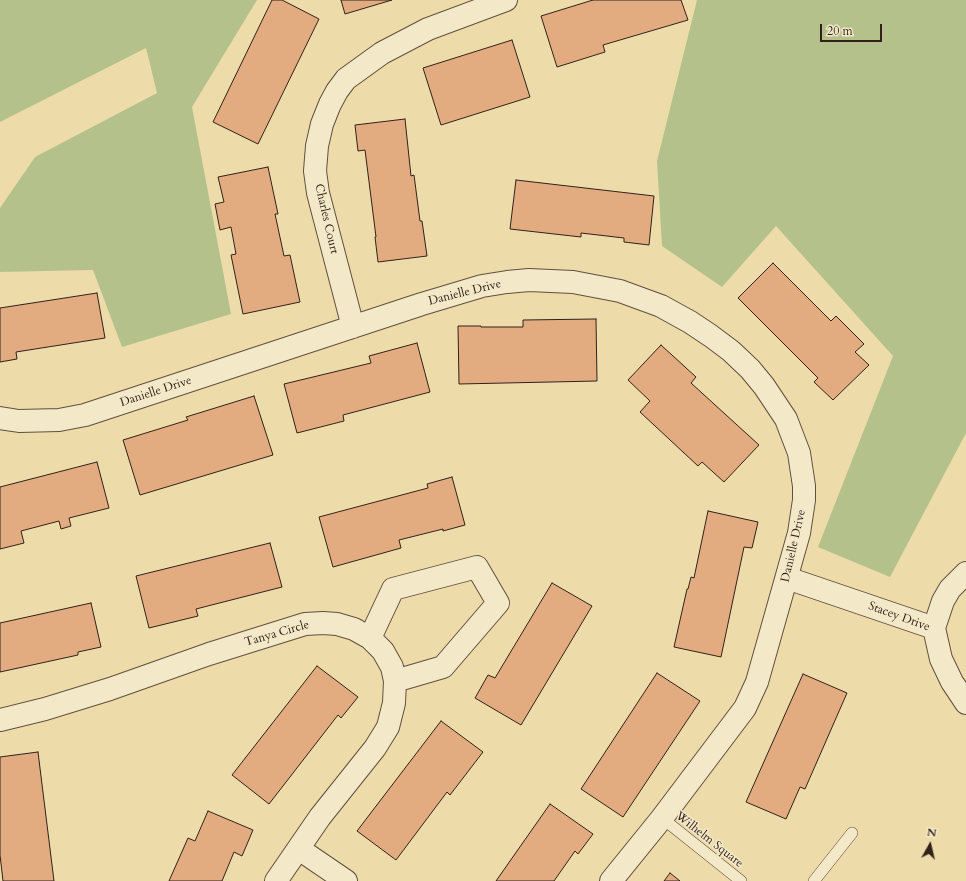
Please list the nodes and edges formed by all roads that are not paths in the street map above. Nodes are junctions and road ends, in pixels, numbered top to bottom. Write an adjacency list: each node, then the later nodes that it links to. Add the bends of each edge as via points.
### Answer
1 (506, 0): 2 (street, Charles Court, via 428,29 388,50 346,79 330,104 317,146 315,171 318,193)
2 (353, 327): 3 (street, Danielle Drive, via 85,415 59,420 19,421); 5 (street, Danielle Drive, via 482,286 530,280 573,282 620,291 661,306 690,322 732,351 750,369 775,400 795,439 804,486 804,500 799,533)
3 (0, 418)
4 (966, 573): 6 (street, Stacey Drive, via 950,589)
5 (787, 578): 6 (street, Stacey Drive); 11 (street, Danielle Drive, via 757,682 746,708)
6 (934, 628): 9 (street, Stacey Drive, via 941,659)
7 (370, 638): 8 (street, Tanya Circle, via 383,651 392,667); 8 (street, via 393,589 477,567 498,603 443,667); 10 (street, Tanya Circle, via 354,629 337,624 305,624 45,709)
8 (395, 681): 13 (street, Tanya Circle, via 394,703 388,727)
9 (966, 704)
10 (0, 720)
11 (662, 818): 16 (street, Danielle Drive); 17 (lane, Wilhelm Square)
12 (852, 833): 18 (lane)
13 (299, 848): 14 (street, Tanya Circle); 15 (street)
14 (276, 881)
15 (346, 881)
16 (611, 881)
17 (741, 881)
18 (814, 881)

